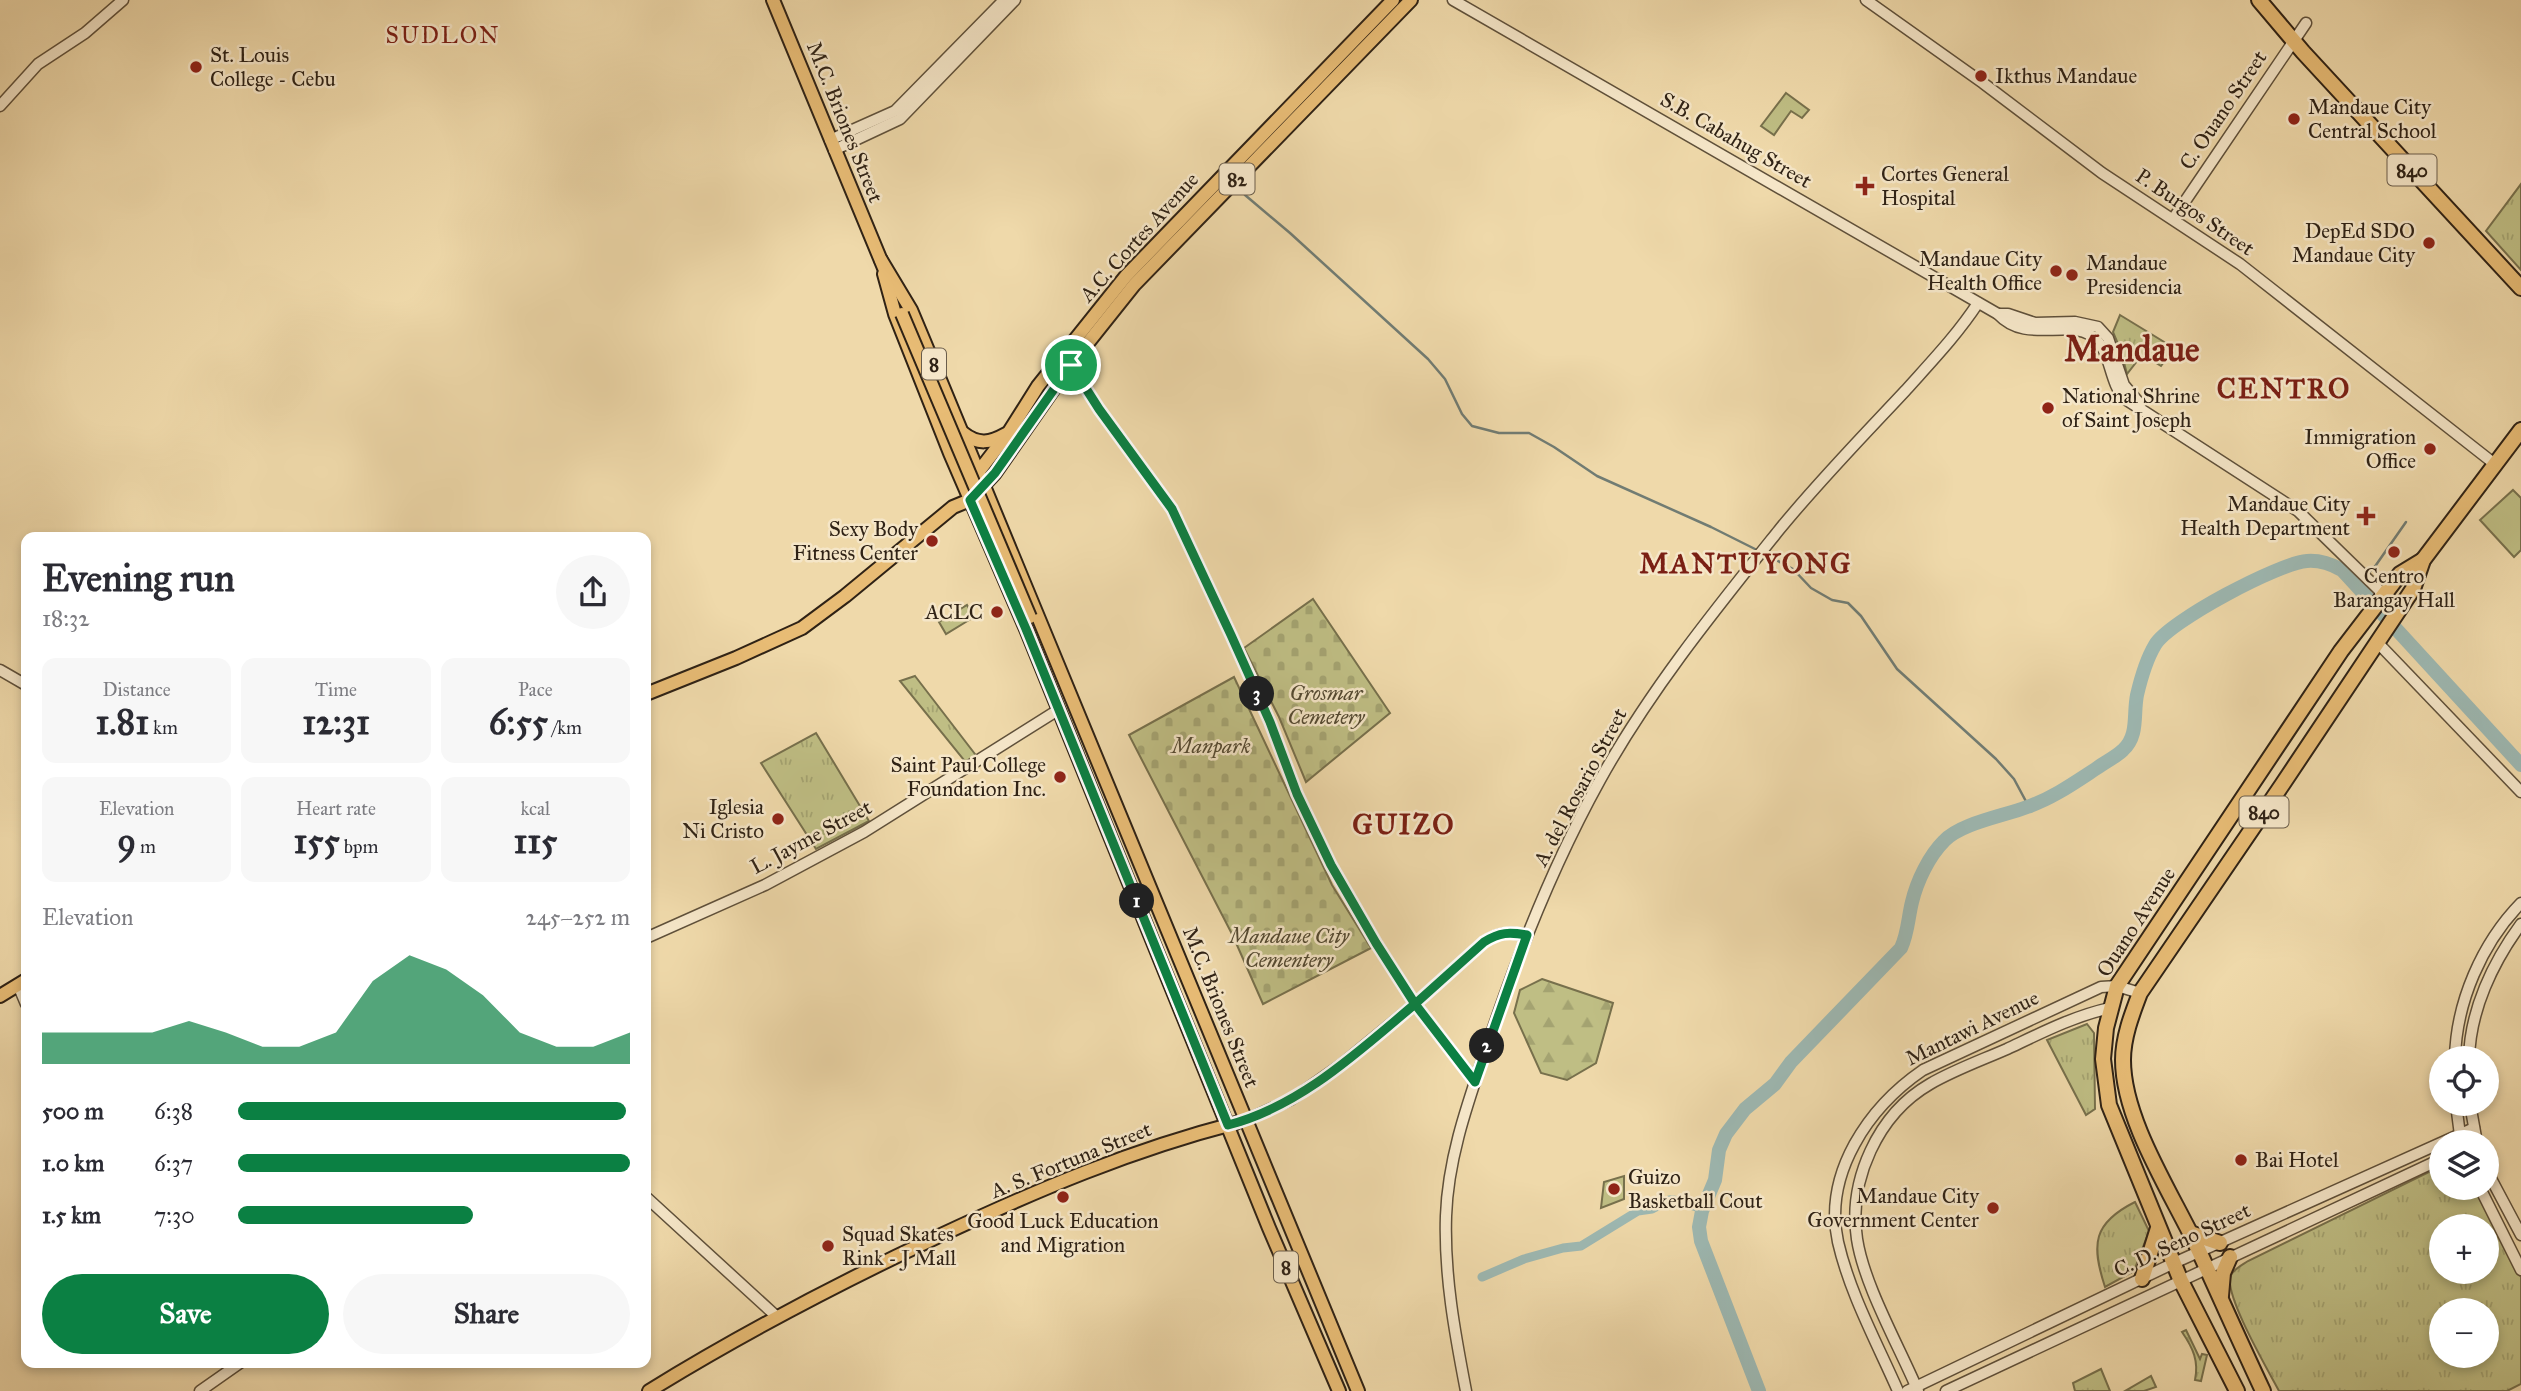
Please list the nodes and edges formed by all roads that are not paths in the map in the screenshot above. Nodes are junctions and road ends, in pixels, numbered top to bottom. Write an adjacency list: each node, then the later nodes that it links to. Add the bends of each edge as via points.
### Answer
1 (123, 0): 15 (street, via 85,33 38,64)
2 (773, 0): 16 (main road, M.C. Briones Street / 8)
3 (1004, 0): 12 (street)
4 (1015, 0): 12 (street)
5 (1393, 0): 13 (main road, A.C. Cortes Avenue / 82)
6 (1411, 0): 14 (main road, A.C. Cortes Avenue / 82)
7 (1453, 0): 20 (street, S.B. Cabahug Street)
8 (1866, 0): 17 (street, P. Burgos Street, via 2102,173)
9 (2259, 0): 11 (highway, 840)
10 (2306, 23): 11 (street, C. Ouano Street)
11 (2293, 40): 17 (street, C. Ouano Street); 19 (highway, 840)
12 (960, 51): 16 (street, via 895,111)
13 (1329, 65): 14 (main road); 21 (main road, A.C. Cortes Avenue / 82, via 1129,272)
14 (1338, 75): 21 (main road, A.C. Cortes Avenue / 82)
15 (0, 106)
16 (832, 145): 18 (main road, M.C. Briones Street / 8)
17 (2173, 219): 26 (street, P. Burgos Street, via 2240,264)
18 (881, 260): 24 (main road, M.C. Briones Street / 8, via 911,310); 29 (main road, M.C. Briones Street / 8, via 895,314); 37 (main road, M.C. Briones Street / 8, bridge)
19 (2521, 288)
20 (1978, 303): 35 (street, S.B. Cabahug Street, via 1998,314 2095,332 2118,390 2130,403 2298,511); 48 (street, A. del Rosario Street, via 1956,336 1832,469 1696,635 1600,780)
21 (1067, 359): 23 (main road, A.C. Cortes Avenue / 82, via 1038,386); 25 (main road, A.C. Cortes Avenue / 82); 54 (street, via 1172,509 1331,865)
22 (2521, 430): 26 (highway, 840)
23 (1009, 432): 24 (main road, via 986,442); 27 (main road, A.C. Cortes Avenue / 82)
24 (963, 433): 27 (main road, M.C. Briones Street / 8)
25 (1003, 463): 28 (main road, A.C. Cortes Avenue / 82); 32 (main road, via 995,486)
26 (2496, 465): 34 (highway, 840)
27 (979, 472): 28 (main road, M.C. Briones Street / 8); 29 (main road, A.C. Cortes Avenue / 82)
28 (985, 485): 30 (main road, A.C. Cortes Avenue / 82); 32 (main road, M.C. Briones Street / 8)
29 (964, 486): 30 (main road, M.C. Briones Street / 8); 31 (main road, A.C. Cortes Avenue)
30 (970, 500): 31 (main road); 33 (main road, M.C. Briones Street / 8)
31 (953, 507): 43 (main road, via 802,628)
32 (995, 510): 33 (main road, via 984,510); 40 (main road, M.C. Briones Street / 8)
33 (979, 520): 41 (main road, M.C. Briones Street / 8)
34 (2423, 560): 35 (highway, 840); 36 (highway, 840)
35 (2380, 593): 36 (street, S.B. Cabahug Street); 51 (highway, Ouano Avenue / 840)
36 (2397, 611): 38 (highway, Ouano Avenue / 840)
37 (1031, 622): 40 (main road, M.C. Briones Street / 8); 41 (main road, M.C. Briones Street / 8)
38 (2381, 636): 45 (street); 52 (highway, Ouano Avenue / 840)
39 (0, 670): 42 (street)
40 (1063, 677): 60 (main road, M.C. Briones Street / 8)
41 (1046, 681): 44 (main road, M.C. Briones Street / 8)
42 (21, 682)
43 (651, 692)
44 (1058, 710): 49 (street, L. Jayme Street, via 852,838 765,885); 61 (main road, M.C. Briones Street / 8)
45 (2521, 792)
46 (2521, 903): 56 (street, via 2479,964 2462,1009)
47 (2521, 924): 57 (street, via 2492,970)
48 (1527, 935): 54 (street, A. S. Fortuna Street, via 1508,932 1484,942); 58 (street, A. del Rosario Street)
49 (651, 936)
50 (21, 984): 53 (main road)
51 (2117, 986): 52 (street); 55 (highway, Ouano Avenue / 840); 92 (street, Mantawi Avenue, via 2102,987 1923,1070 1900,1086 1864,1127 1840,1186 1838,1240 1855,1297)
52 (2140, 993): 70 (highway, Ouano Avenue / 840, via 2122,1058 2126,1090 2137,1126)
53 (0, 996)
54 (1415, 1004): 58 (street); 60 (street, A. S. Fortuna Street, via 1292,1099)
55 (2110, 1008): 69 (highway, Ouano Avenue / 840, via 2103,1059 2109,1105); 86 (street, Mantawi Avenue, via 2076,1017 1929,1084 1877,1136 1858,1190 1857,1239 1863,1265)
56 (2457, 1046)
57 (2471, 1046)
58 (1475, 1082): 91 (street, A. del Rosario Street, via 1456,1143 1446,1214 1448,1276)
59 (2472, 1116): 62 (street)
60 (1246, 1120): 61 (main road, A. S. Fortuna Street); 90 (main road, M.C. Briones Street / 8)
61 (1228, 1125): 81 (main road, A. S. Fortuna Street, via 1098,1166); 89 (main road, M.C. Briones Street / 8)
62 (2474, 1128): 63 (street, C. D. Seno Street)
63 (2471, 1130)
64 (2429, 1152): 72 (street, C. D. Seno Street)
65 (2429, 1165): 74 (street, C. D. Seno Street)
66 (2499, 1194): 71 (street)
67 (2486, 1200): 77 (street)
68 (651, 1202): 81 (street)
69 (2158, 1228): 75 (highway, Ouano Avenue / 840); 78 (highway)
70 (2190, 1233): 72 (highway); 73 (highway, Ouano Avenue / 840)
71 (2521, 1235)
72 (2220, 1243): 73 (street, C. D. Seno Street)
73 (2200, 1252): 75 (street, C. D. Seno Street); 76 (highway, Ouano Avenue / 840)
74 (2230, 1257): 76 (street, C. D. Seno Street); 80 (highway)
75 (2174, 1263): 78 (street, C. D. Seno Street); 79 (highway, Ouano Avenue / 840)
76 (2206, 1268): 79 (street, C. D. Seno Street); 80 (highway, Ouano Avenue / 840)
77 (2521, 1270)
78 (2142, 1279): 82 (street, C. D. Seno Street)
79 (2181, 1280): 83 (street, C. D. Seno Street); 94 (highway, Ouano Avenue / 840)
80 (2221, 1301): 95 (highway, Ouano Avenue / 840)
81 (776, 1316): 88 (main road, A. S. Fortuna Street)
82 (2015, 1339): 83 (street); 86 (street, C. D. Seno Street)
83 (2021, 1356): 93 (street, C. D. Seno Street)
84 (234, 1368): 85 (street)
85 (211, 1388): 87 (street)
86 (1914, 1390)
87 (200, 1391)
88 (649, 1391)
89 (1339, 1391)
90 (1358, 1391)
91 (1466, 1391)
92 (1898, 1391)
93 (1946, 1391)
94 (2238, 1391)
95 (2263, 1391)

